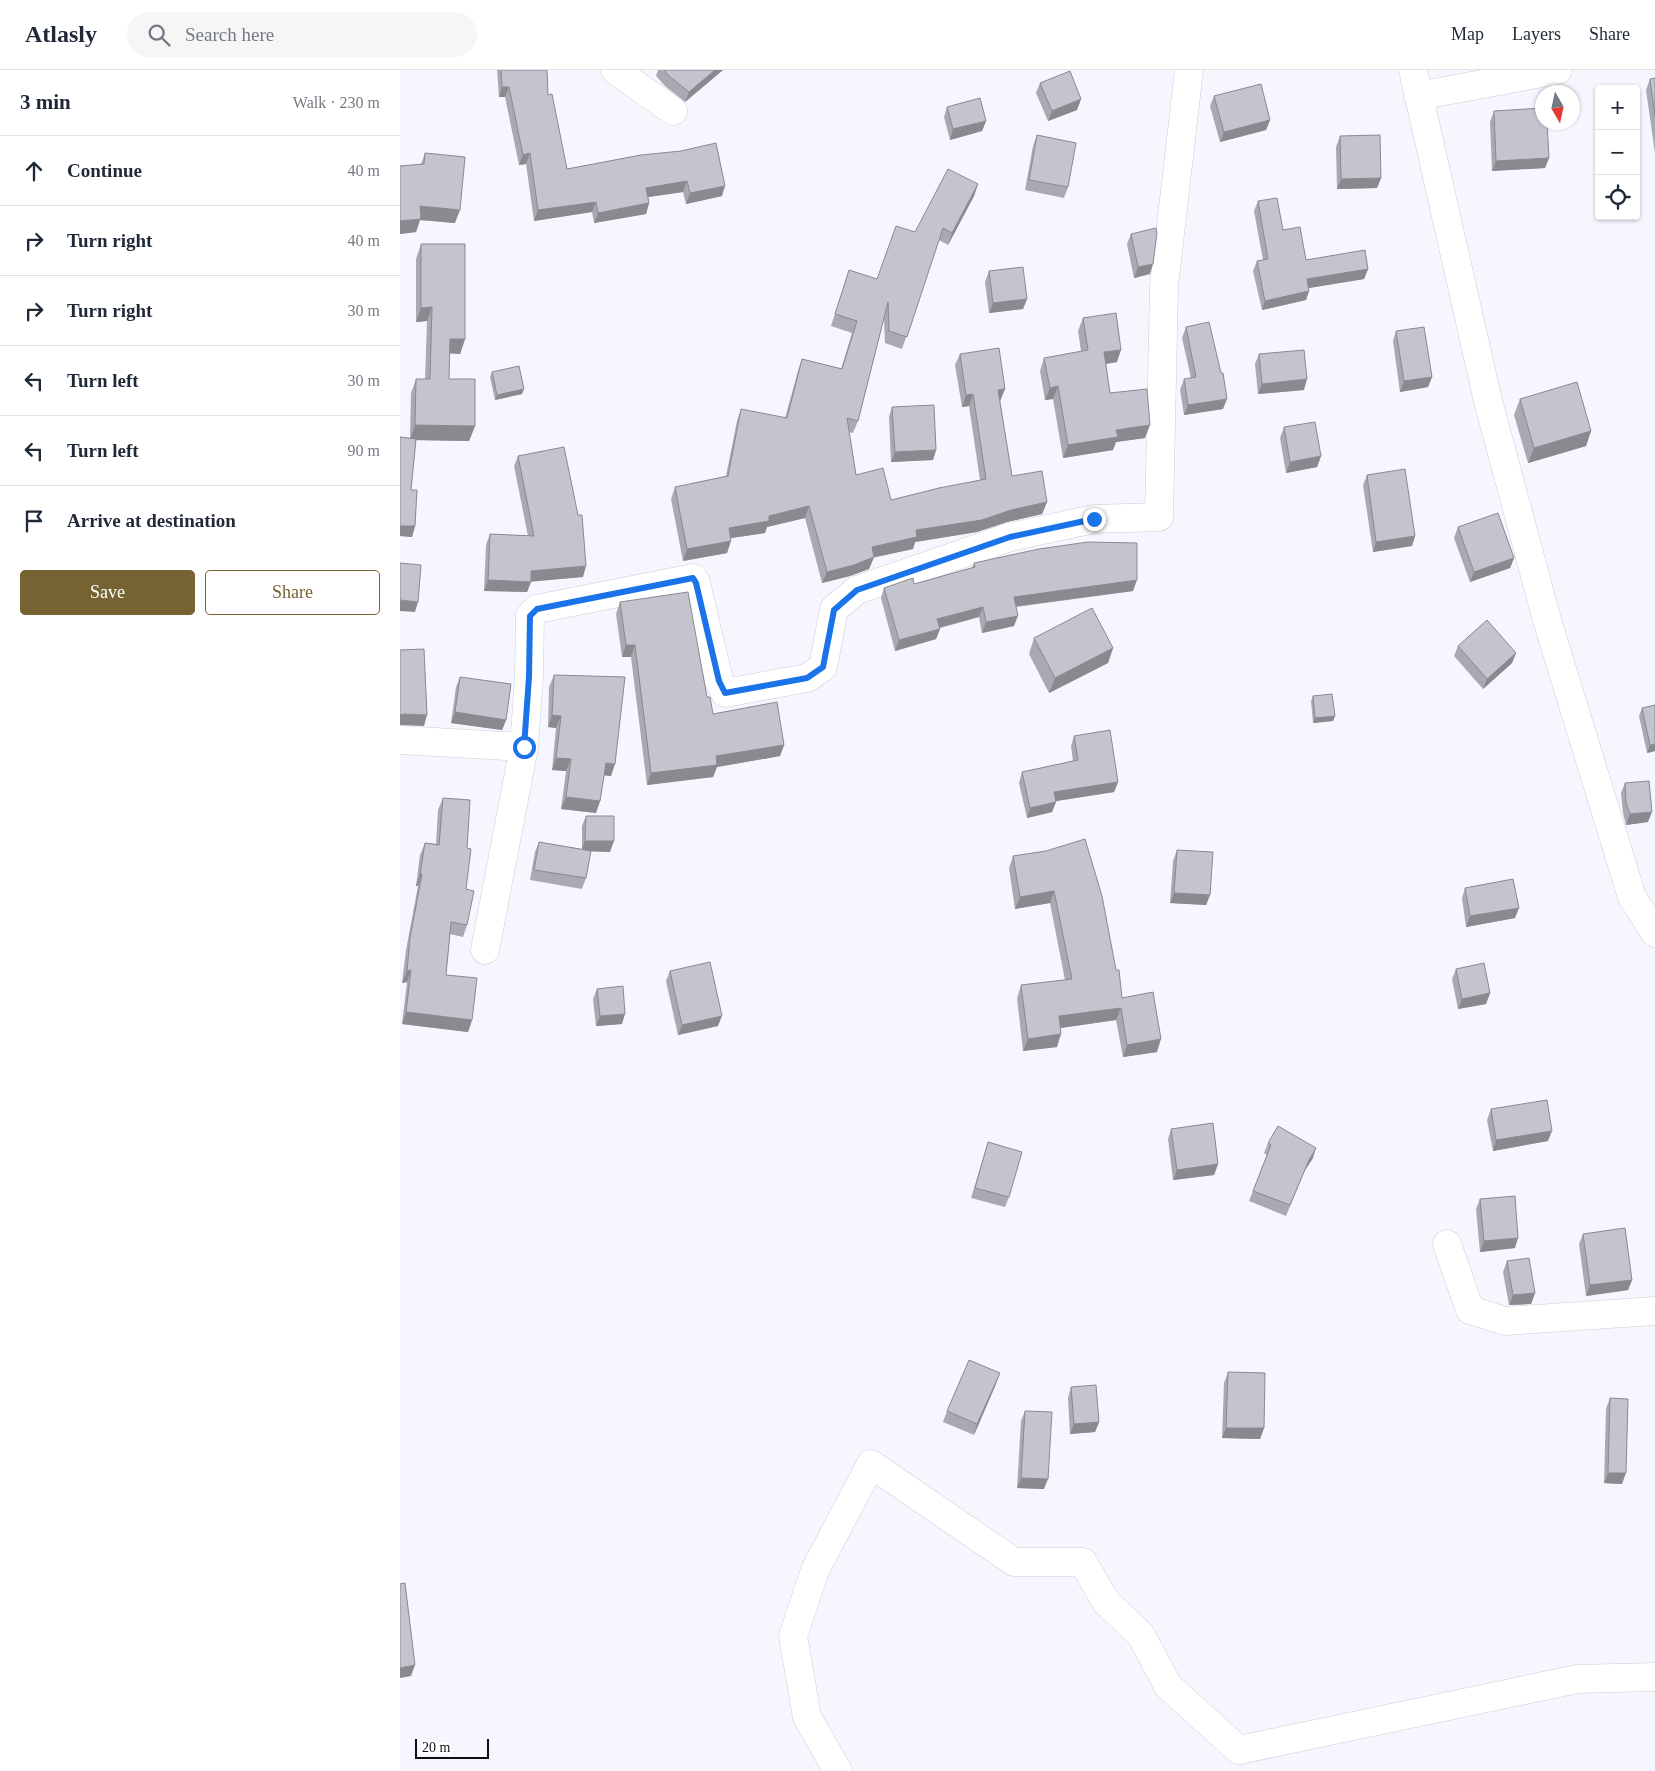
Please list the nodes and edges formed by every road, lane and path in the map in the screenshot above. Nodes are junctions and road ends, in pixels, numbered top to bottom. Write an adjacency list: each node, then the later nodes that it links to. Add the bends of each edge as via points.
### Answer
1 (615, 70): 5 (street)
2 (1189, 70): 7 (street, via 1164,286 1159,516 1094,519 1010,537 857,590 834,610 823,667 807,678 725,693 719,681 693,578 537,609 530,616)
3 (1558, 70): 4 (street)
4 (1416, 83): 8 (street, via 1488,401 1548,620 1632,897)
5 (673, 111)
6 (400, 740): 7 (street)
7 (524, 747): 9 (street)
8 (1655, 933)
9 (485, 950)
10 (1448, 1244): 11 (street, via 1470,1310 1505,1320)
11 (1655, 1311)
12 (1655, 1677): 13 (street, via 1577,1680 1240,1750 1168,1686 1141,1635 1106,1602 1084,1562 1014,1562 871,1464 815,1570 793,1636 807,1717)
13 (838, 1771)

